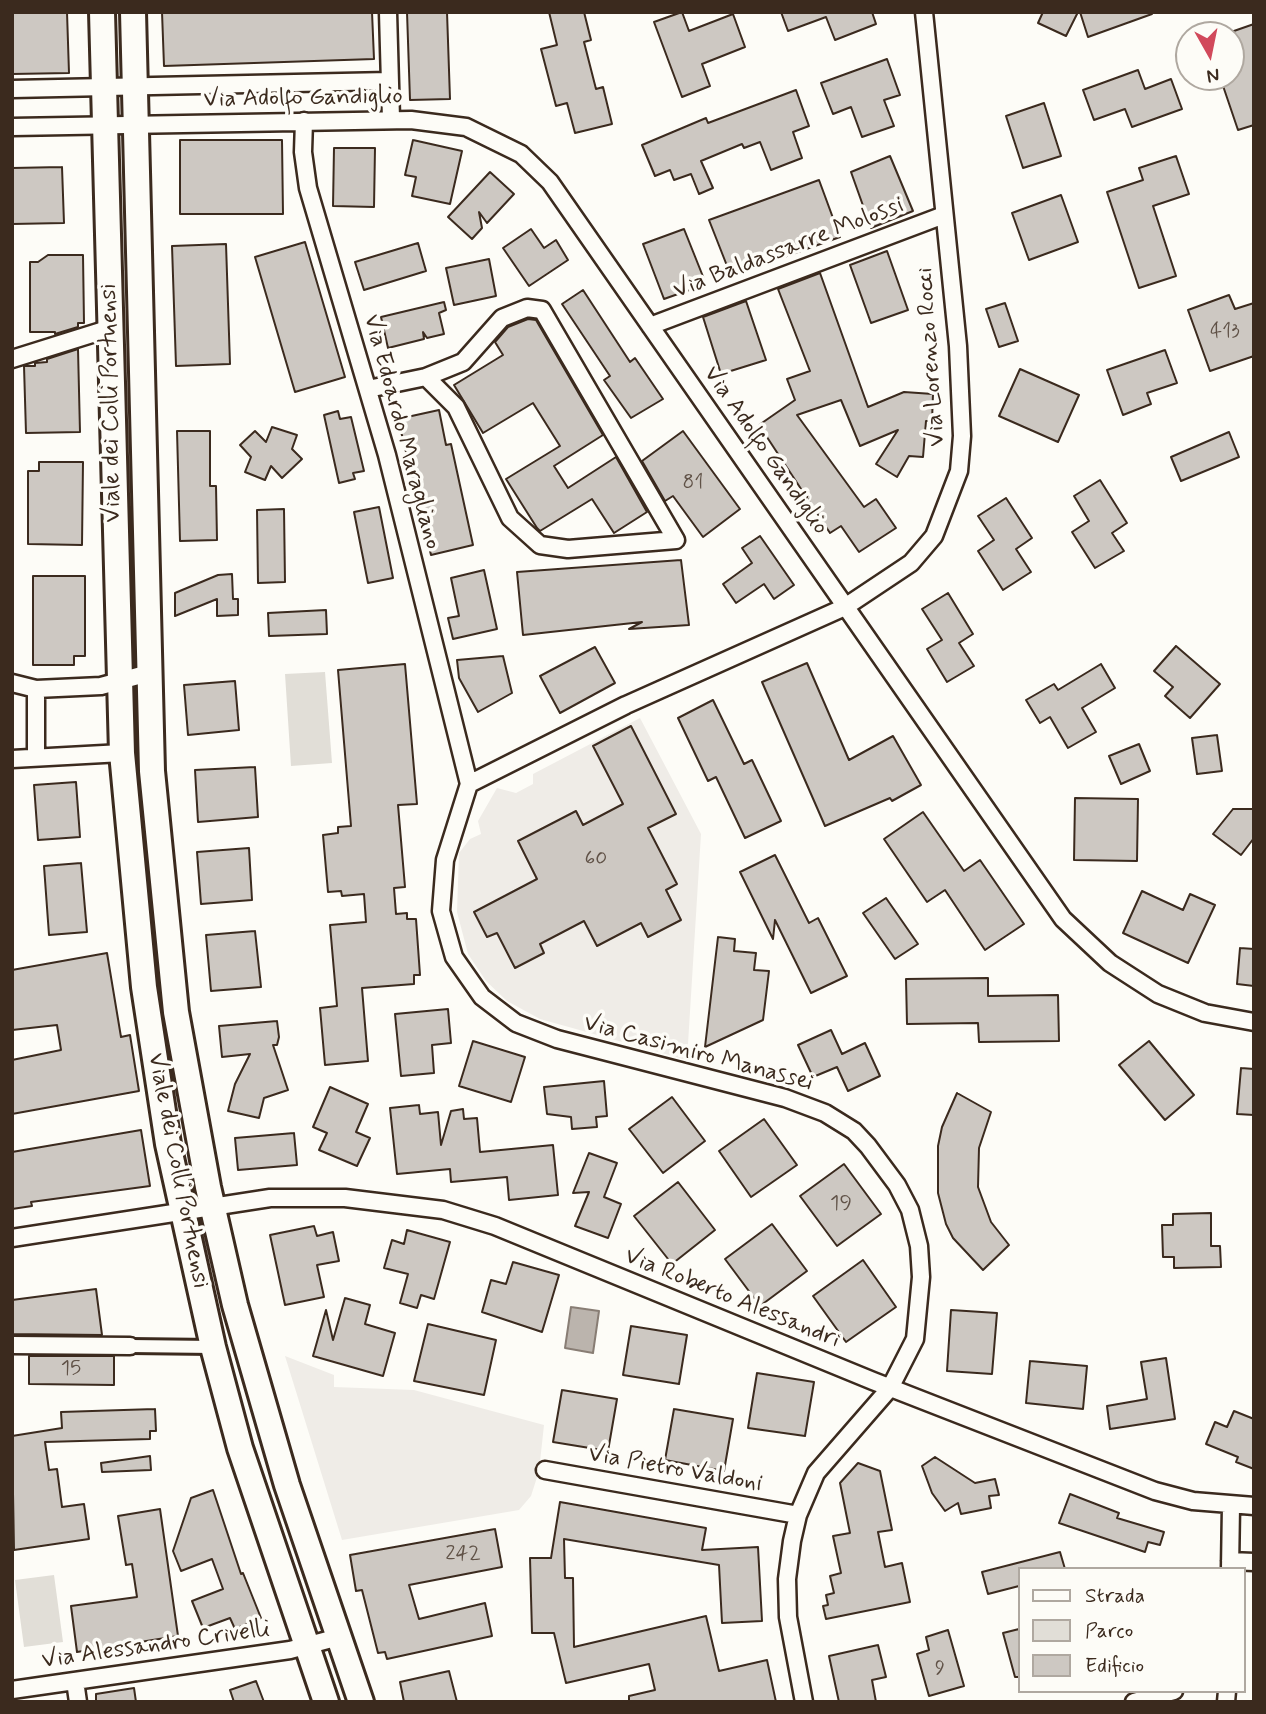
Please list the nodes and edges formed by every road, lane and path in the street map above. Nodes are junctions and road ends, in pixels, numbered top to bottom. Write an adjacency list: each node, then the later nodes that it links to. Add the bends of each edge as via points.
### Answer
1 (102, 12): 6 (main road, Viale dei Colli Portuensi)
2 (132, 12): 7 (main road, Viale dei Colli Portuensi)
3 (388, 12): 5 (street)
4 (924, 12): 14 (street, Via Lorenzo Rocci)
5 (389, 81): 7 (street, Via Adolfo Gandiglio); 9 (street)
6 (105, 87): 7 (street); 8 (street); 12 (main road, Viale dei Colli Portuensi)
7 (134, 87): 11 (main road, Viale dei Colli Portuensi)
8 (12, 89)
9 (391, 119): 10 (street, Via Adolfo Gandiglio); 15 (street, Via Adolfo Gandiglio, via 466,127 530,160)
10 (304, 121): 11 (street, Via Adolfo Gandiglio); 19 (street, Via Edoardo Maragliano, via 308,188)
11 (135, 124): 12 (street); 21 (main road, Viale dei Colli Portuensi)
12 (106, 125): 13 (street); 16 (main road, Viale dei Colli Portuensi)
13 (12, 127)
14 (944, 215): 15 (street, Via Baldassarre Molossi); 20 (street, Via Lorenzo Rocci, via 958,346 959,471 940,525 918,556)
15 (650, 326): 20 (street, Via Adolfo Gandiglio)
16 (111, 328): 17 (street); 22 (main road, Viale dei Colli Portuensi)
17 (12, 359)
18 (426, 377): 18 (street, via 456,407 510,518 540,545 568,549 676,540 542,310 527,308 502,318 468,359); 19 (street)
19 (368, 389): 28 (street, Via Edoardo Maragliano)
20 (845, 607): 28 (street, Via Lorenzo Rocci, via 626,705); 29 (street, Via Adolfo Gandiglio, via 1073,931 1110,963 1158,994 1219,1017)
21 (149, 673): 22 (street); 30 (main road, Viale dei Colli Portuensi, via 155,813 169,954)
22 (119, 681): 24 (street); 25 (main road, Viale dei Colli Portuensi)
23 (12, 683): 24 (street)
24 (36, 689): 26 (street)
25 (122, 753): 26 (street); 31 (main road, Viale dei Colli Portuensi, via 144,987)
26 (36, 755): 27 (street)
27 (12, 758)
28 (469, 784): 36 (street, Via Casimiro Manassei, via 445,860 441,911 454,957 493,1007 516,1023 556,1039 810,1106 854,1131 891,1177 915,1228 921,1294 915,1339)
29 (1254, 1022)
30 (212, 1206): 31 (street, Via Roberto Alessandri); 36 (street, Via Roberto Alessandri, via 316,1197 400,1203 457,1213); 43 (main road, Viale dei Colli Portuensi, via 272,1439)
31 (182, 1212): 32 (street, Via Roberto Alessandri); 35 (main road, Viale dei Colli Portuensi)
32 (12, 1238)
33 (12, 1345): 34 (street)
34 (130, 1346): 35 (street)
35 (214, 1346): 44 (main road, Viale dei Colli Portuensi, via 240,1448)
36 (890, 1388): 38 (street, Via Roberto Alessandri, via 1155,1491); 40 (street, Via Casimiro Manassei, via 823,1462)
37 (545, 1470): 40 (street, Via Pietro Valdoni)
38 (1231, 1506): 39 (street, Via Roberto Alessandri); 42 (street)
39 (1254, 1506)
40 (798, 1515): 51 (street, Via Casimiro Manassei, via 786,1591)
41 (1254, 1562): 42 (street)
42 (1230, 1565)
43 (339, 1637): 44 (street); 50 (main road, Viale dei Colli Portuensi)
44 (307, 1647): 45 (street, Via Alessandro Crivelli); 49 (main road, Viale dei Colli Portuensi)
45 (75, 1681): 46 (street, Via Alessandro Crivelli); 48 (street)
46 (12, 1690)
47 (1167, 1693): 52 (street)
48 (78, 1702)
49 (326, 1702)
50 (361, 1702)
51 (804, 1702)
52 (1134, 1702)

